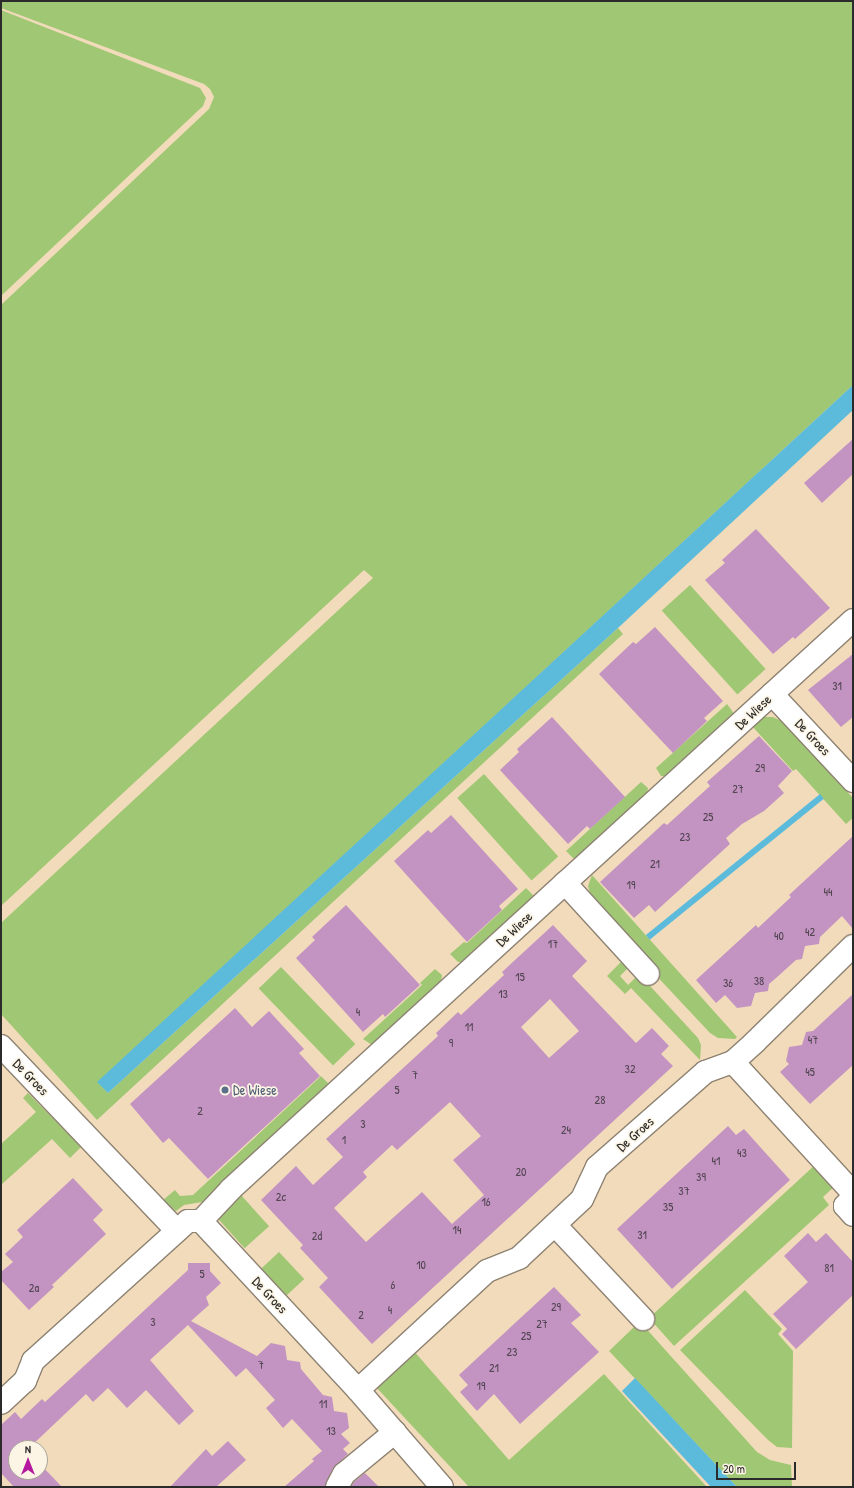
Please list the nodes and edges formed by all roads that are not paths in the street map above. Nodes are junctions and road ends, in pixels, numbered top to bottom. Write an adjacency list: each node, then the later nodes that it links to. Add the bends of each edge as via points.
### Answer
1 (853, 620): 2 (street, De Wiese)
2 (772, 694): 3 (street, De Groes); 4 (street, De Wiese)
3 (853, 781)
4 (565, 883): 6 (street); 10 (street, De Wiese, via 231,1189)
5 (853, 946): 8 (street, De Groes)
6 (648, 974)
7 (1, 1046): 12 (street, De Groes)
8 (733, 1062): 9 (street); 11 (street, De Groes, via 705,1072 598,1167 582,1199)
9 (851, 1203)
10 (201, 1220): 12 (street, via 188,1220); 14 (street, De Groes)
11 (555, 1224): 13 (street); 14 (street, De Groes, via 519,1258 487,1271)
12 (177, 1231): 15 (street, via 33,1361 25,1381)
13 (643, 1319)
14 (358, 1390): 16 (street, De Groes)
15 (1, 1403)
16 (395, 1432): 17 (street, via 344,1474); 18 (street, De Groes)
17 (337, 1487)
18 (442, 1487)

